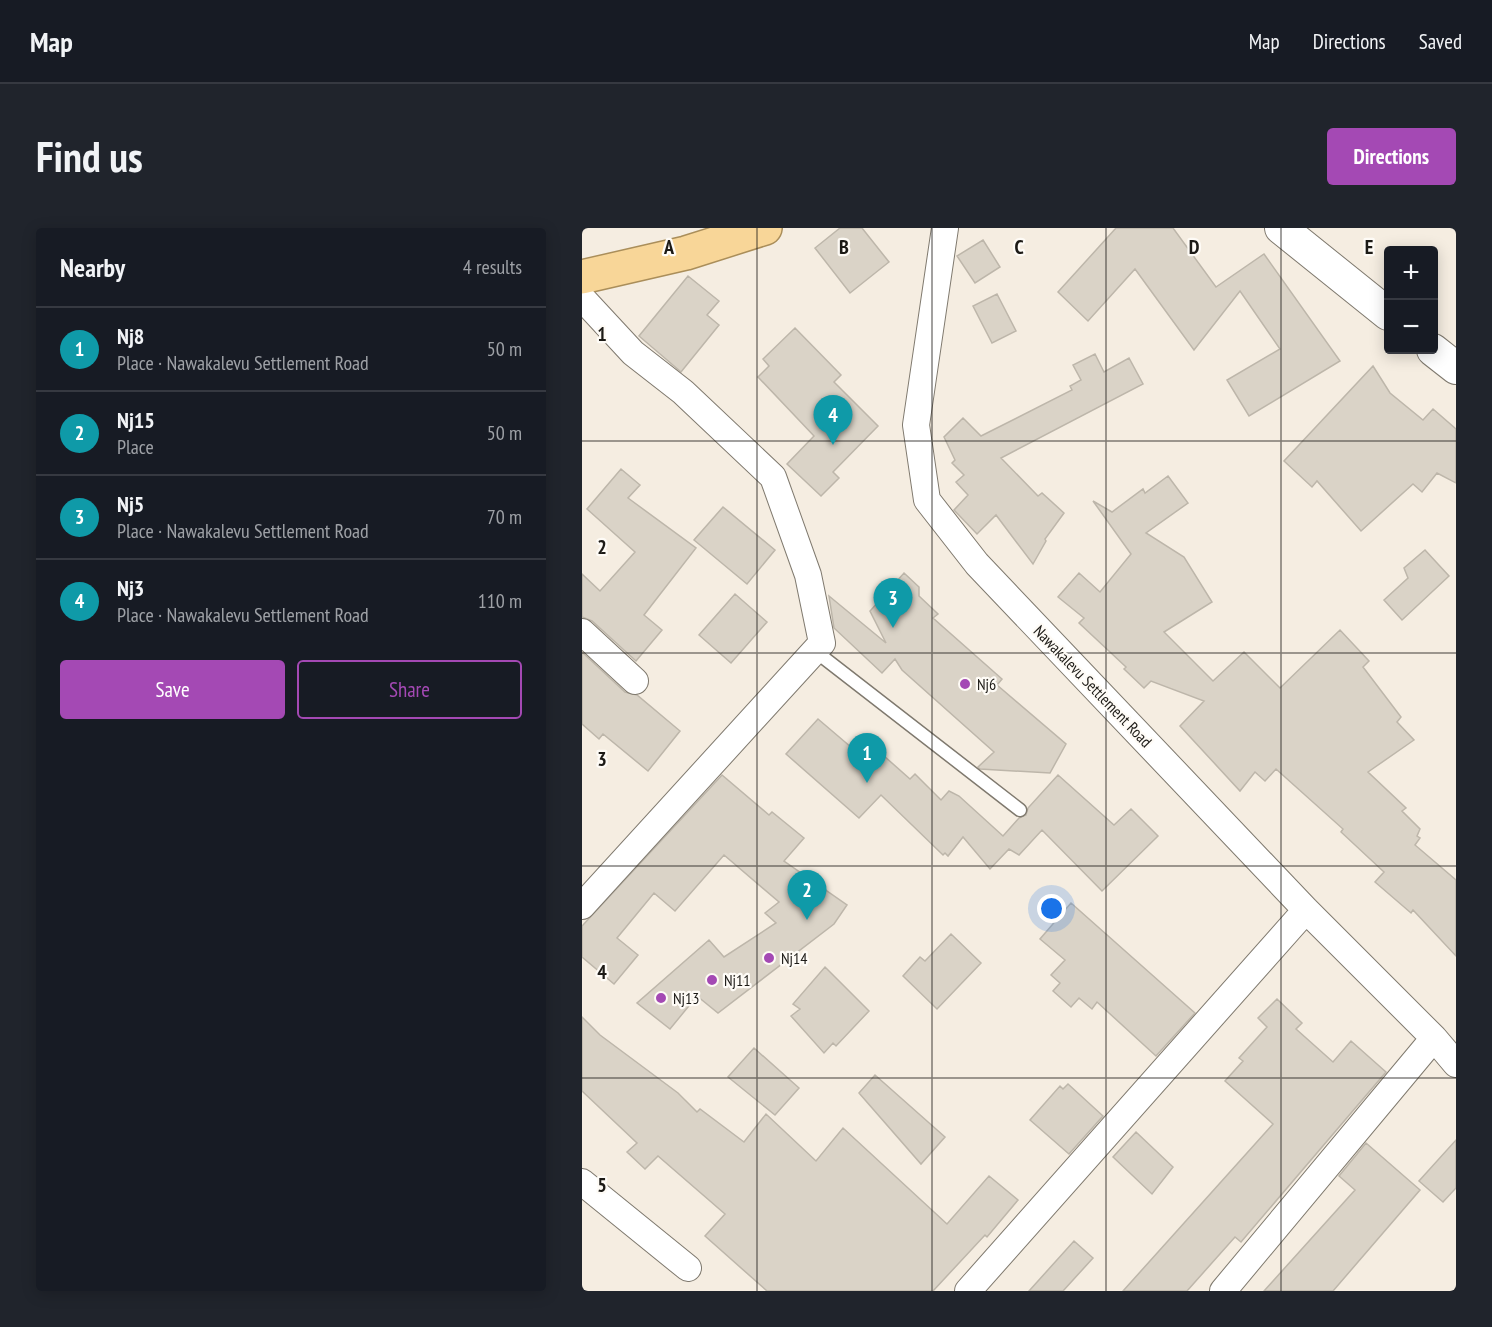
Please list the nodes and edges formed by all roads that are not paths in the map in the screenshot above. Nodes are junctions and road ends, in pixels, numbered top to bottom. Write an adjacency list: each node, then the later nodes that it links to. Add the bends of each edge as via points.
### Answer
1 (765, 228): 4 (highway, via 686,253)
2 (945, 228): 14 (street, Nawakalevu Settlement Road, via 916,425 927,500 977,564)
3 (1281, 228): 6 (street)
4 (582, 277)
5 (582, 298): 10 (street, via 633,353 683,393 773,477 808,575 822,643)
6 (1384, 310)
7 (1438, 354): 8 (street)
8 (1456, 368)
9 (582, 632): 11 (street)
10 (815, 651): 12 (lane); 13 (street)
11 (635, 681)
12 (1020, 810)
13 (582, 906)
14 (1306, 910): 15 (street, Nawakalevu Settlement Road); 19 (street)
15 (1434, 1038): 16 (street, Nawakalevu Settlement Road); 20 (street)
16 (1456, 1064)
17 (582, 1182): 18 (street)
18 (688, 1268)
19 (968, 1291)
20 (1223, 1291)

